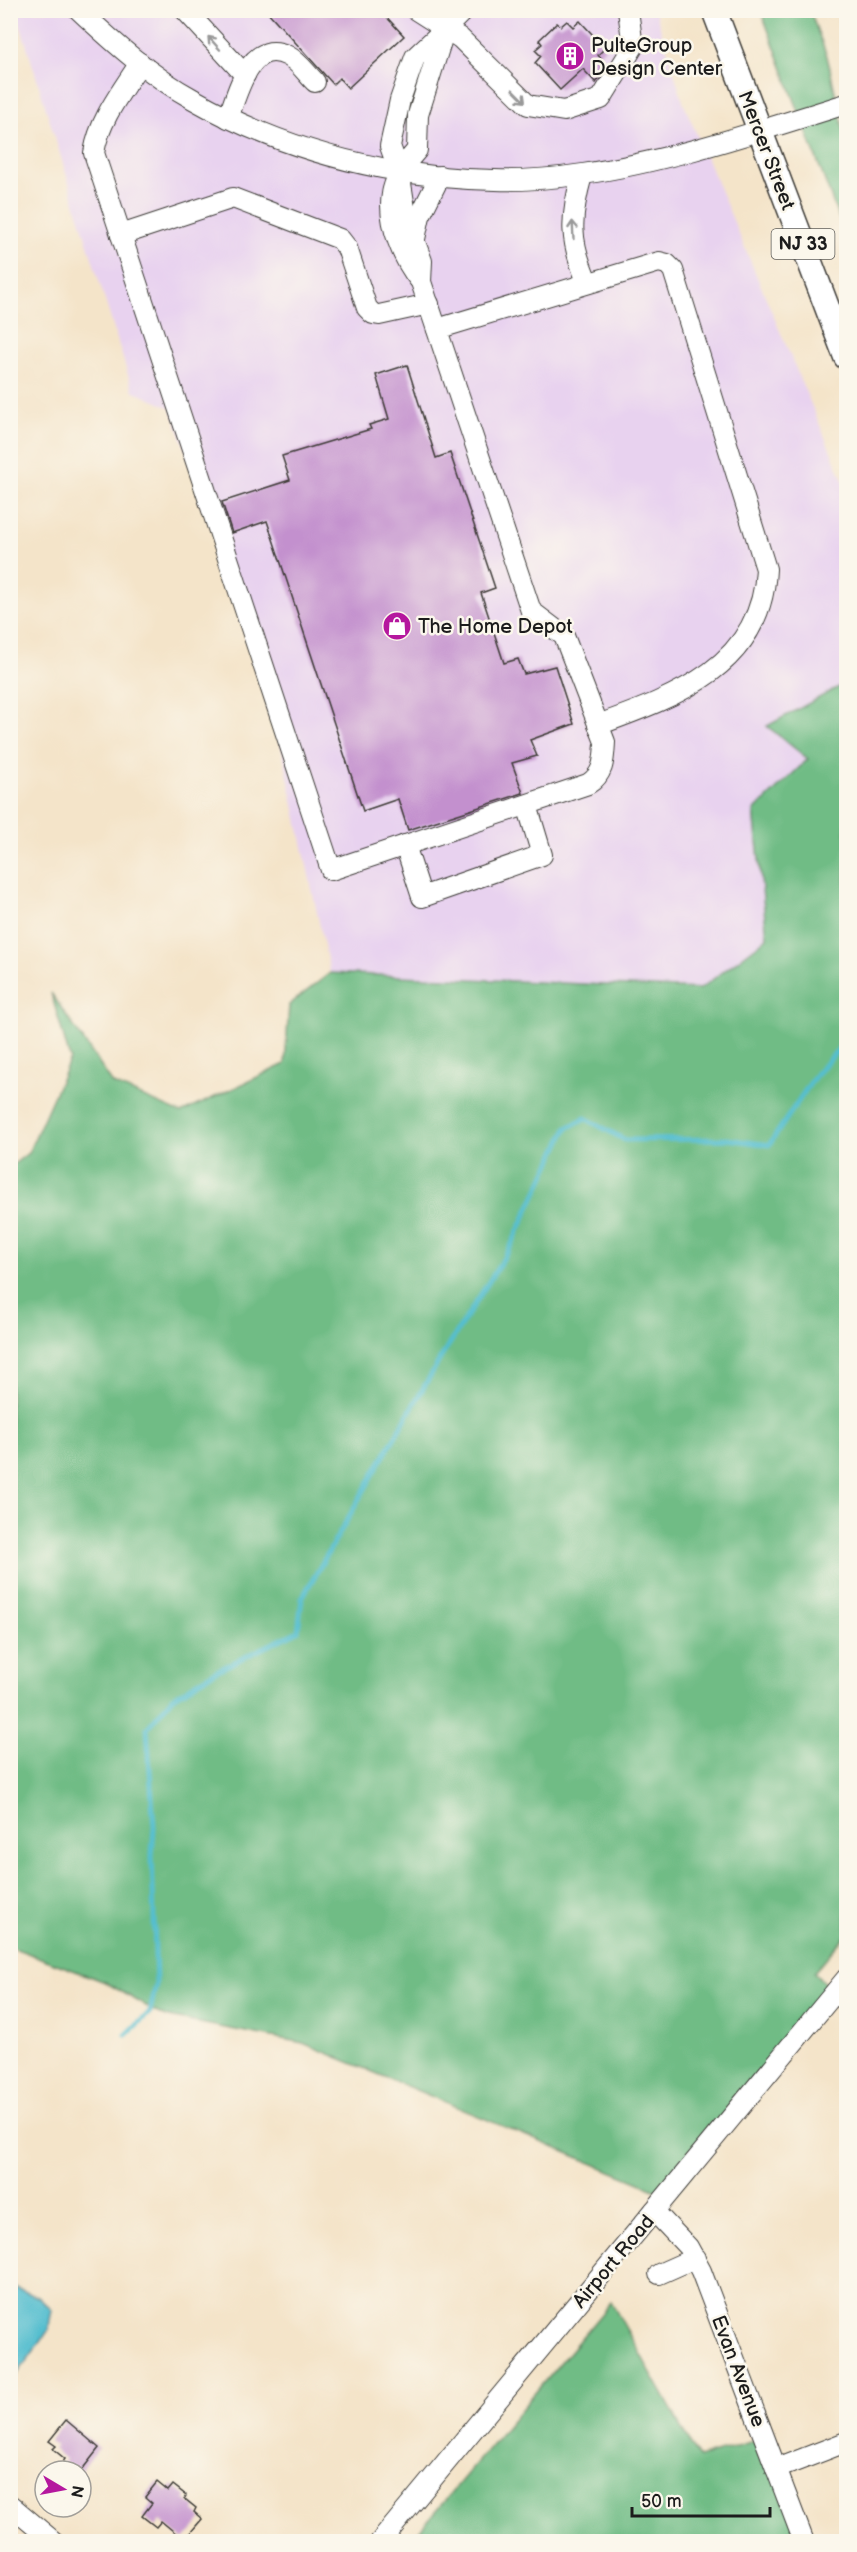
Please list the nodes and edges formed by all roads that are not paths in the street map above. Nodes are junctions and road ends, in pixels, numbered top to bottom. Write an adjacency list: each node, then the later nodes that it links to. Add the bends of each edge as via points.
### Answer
1 (79, 10): 8 (street)
2 (184, 10): 9 (street, one-way to 2)
3 (416, 10): 7 (street)
4 (464, 10): 7 (street)
5 (628, 10): 7 (street, one-way to 5, via 528,105 564,111 601,99 633,47)
6 (714, 10): 13 (main road, Mercer Street / NJ 33)
7 (446, 29): 14 (street, via 418,115 417,150)
8 (140, 63): 12 (street); 17 (street, via 104,120 94,153)
9 (245, 75): 10 (street, via 264,52 275,51 289,57); 12 (street)
10 (315, 82)
11 (846, 104): 13 (street)
12 (228, 118): 14 (street, via 322,154)
13 (760, 130): 15 (street); 23 (main road, Mercer Street / NJ 33)
14 (399, 171): 16 (street); 18 (street); 19 (street, via 392,193 393,220 410,268)
15 (582, 175): 16 (street, via 525,179); 20 (street, one-way to 15, via 576,254 572,221)
16 (440, 176): 18 (street, via 420,216)
17 (121, 235): 21 (street, via 233,198 340,239 347,248 367,308 373,314); 26 (street, via 331,870)
18 (414, 241): 19 (street, via 422,261)
19 (421, 282): 21 (street)
20 (588, 283): 22 (street); 24 (street, via 659,262 673,270 766,569 759,608 730,657 684,691)
21 (429, 303): 22 (street)
22 (437, 329): 24 (street, via 531,611 564,636)
23 (846, 357)
24 (598, 725): 25 (street, via 605,742 600,773 588,784)
25 (527, 805): 26 (street); 26 (street, via 542,855 422,897)
26 (405, 845)
27 (846, 1979): 28 (street, Airport Road)
28 (654, 2211): 29 (street, Evan Avenue); 35 (street, Airport Road)
29 (695, 2258): 30 (street); 32 (street, Evan Avenue)
30 (659, 2274)
31 (846, 2442): 32 (street)
32 (776, 2469): 36 (street, Evan Avenue)
33 (10, 2505): 34 (street)
34 (54, 2541)
35 (380, 2541)
36 (804, 2541)

